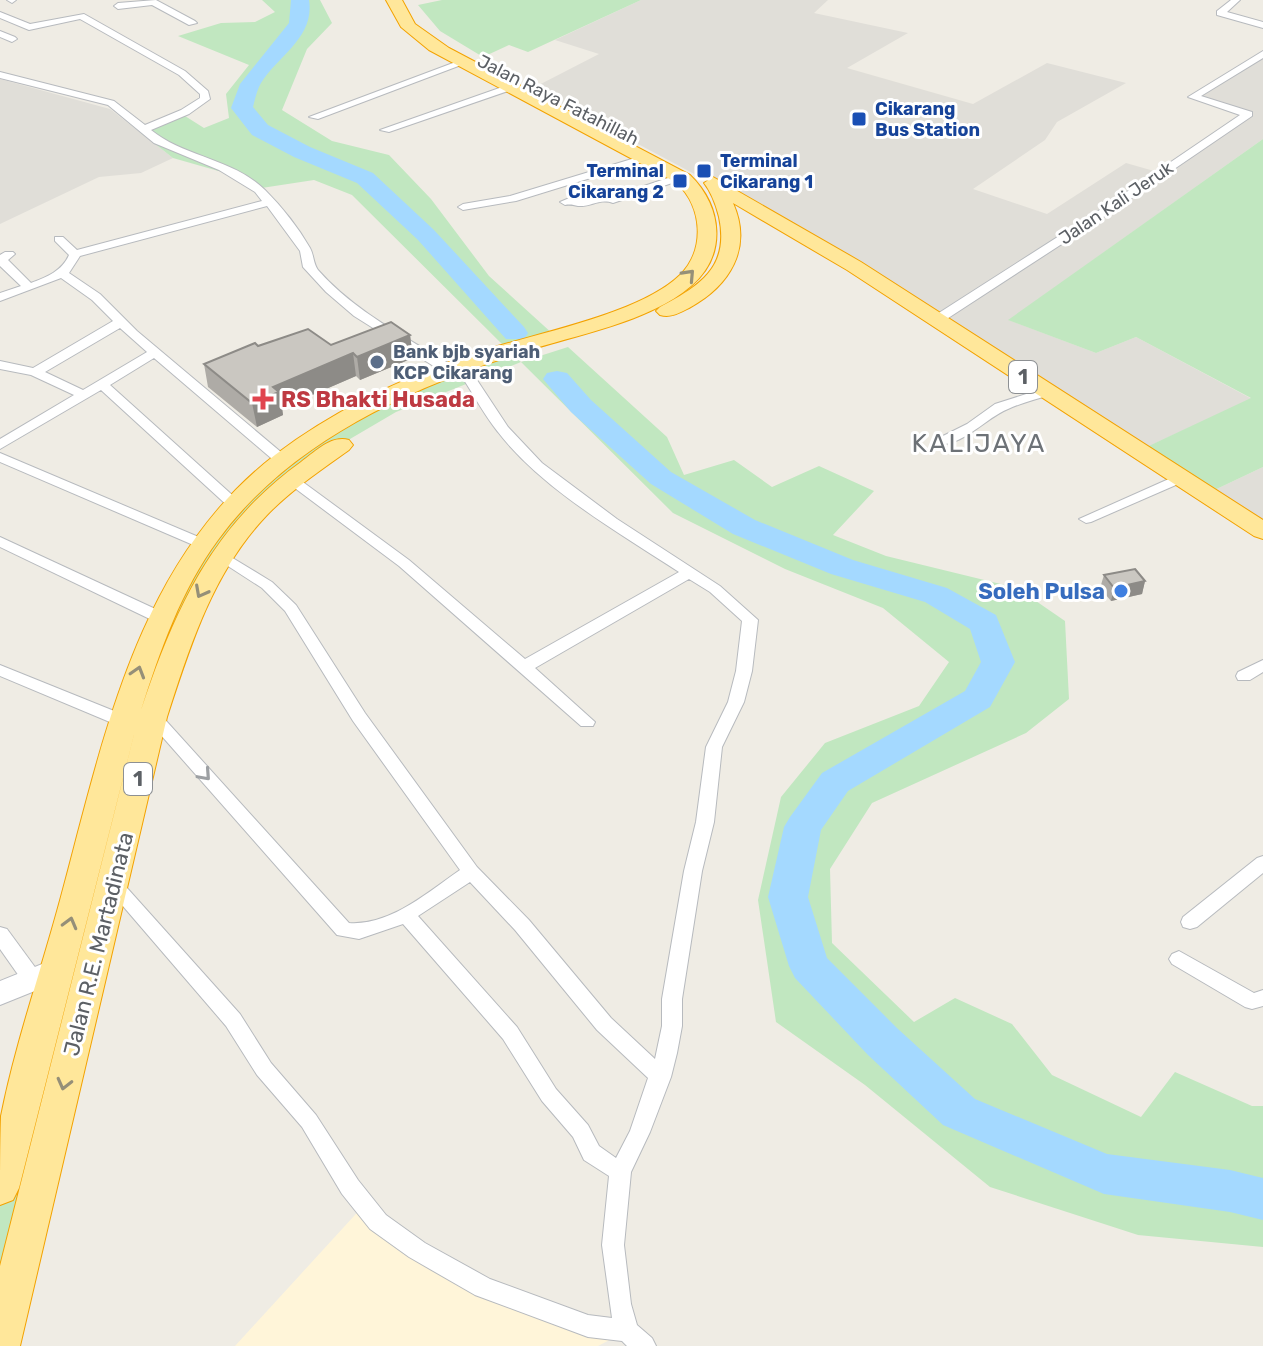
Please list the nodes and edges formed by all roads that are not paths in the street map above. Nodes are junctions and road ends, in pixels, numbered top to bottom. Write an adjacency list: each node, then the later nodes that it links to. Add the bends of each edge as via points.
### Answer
1 (394, 0): 13 (highway, Jalan Raya Fatahillah, via 411,29)
2 (410, 0): 21 (highway, Jalan Raya Fatahillah / 1, via 424,24 452,45 696,170)
3 (1236, 0): 9 (street, via 1220,13)
4 (114, 5): 8 (street, via 153,2)
5 (97, 12): 7 (street)
6 (0, 15): 7 (street, via 27,27)
7 (82, 16): 17 (street, via 182,73 205,93 194,107)
8 (192, 23)
9 (1263, 25)
10 (0, 34): 11 (street)
11 (12, 39)
12 (1263, 54): 34 (street, Jalan Kali Jeruk, via 1193,97 1248,114)
13 (464, 62): 15 (highway, Jalan Raya Fatahillah); 16 (street)
14 (0, 75): 17 (street, via 111,103)
15 (508, 88): 18 (street); 19 (highway, Jalan Raya Fatahillah)
16 (314, 117)
17 (143, 130): 22 (street, via 233,173)
18 (385, 130)
19 (645, 158): 20 (highway, Jalan Raya Fatahillah); 24 (street, via 512,199)
20 (685, 181): 23 (street, via 613,200 603,194 581,203); 33 (highway, Jalan R.E. Martadinata / 1, one-way to 20, via 683,284 702,261 707,218)
21 (717, 187): 25 (highway, 1); 26 (highway, via 732,219)
22 (270, 202): 29 (street); 39 (street, via 303,246 309,267 342,301)
23 (565, 202)
24 (463, 207)
25 (782, 225): 26 (highway); 34 (highway, 1)
26 (733, 235): 33 (highway, Jalan R.E. Martadinata / 1, via 730,257 710,286 690,300)
27 (59, 239): 29 (street)
28 (9, 254): 31 (street, via 1,260)
29 (75, 254): 30 (street)
30 (63, 274): 31 (street); 35 (street)
31 (27, 286): 32 (street)
32 (0, 297)
33 (629, 317): 39 (highway, Jalan R.E. Martadinata / 1)
34 (935, 321): 41 (highway, 1)
35 (121, 322): 36 (street); 38 (street)
36 (156, 352): 40 (street); 46 (street)
37 (0, 365): 38 (street)
38 (35, 372): 42 (street)
39 (459, 375): 46 (highway, Jalan R.E. Martadinata / 1); 53 (street, via 537,466)
40 (102, 384): 42 (street); 48 (street)
41 (1045, 392): 43 (street, via 1000,407); 47 (highway, 1)
42 (84, 395): 44 (street)
43 (940, 441)
44 (0, 445)
45 (0, 457): 52 (street)
46 (287, 471): 48 (highway, Jalan R.E. Martadinata / 1); 52 (highway, Jalan R.E. Martadinata / 1, via 259,509); 56 (street, via 404,563)
47 (1180, 478): 49 (street); 50 (highway, 1)
48 (235, 505): 52 (highway, Jalan R.E. Martadinata / 1)
49 (1086, 519)
50 (1263, 531)
51 (0, 541): 54 (street)
52 (212, 551): 54 (highway, Jalan R.E. Martadinata / 1); 59 (highway, Jalan R.E. Martadinata / 1, one-way to 59, via 198,594); 62 (street, via 267,585 291,608 359,717)
53 (688, 573): 56 (street); 71 (street, via 746,613 751,625 736,702 714,747)
54 (159, 617): 59 (highway, Jalan R.E. Martadinata / 1, one-way to 54)
55 (1263, 665): 58 (street)
56 (522, 668): 60 (street)
57 (0, 670): 59 (street)
58 (1244, 676)
59 (138, 719): 63 (highway, Jalan R.E. Martadinata / 1); 64 (street, one-way to 64, via 344,930 363,931); 68 (highway, Jalan R.E. Martadinata / 1, one-way to 59)
60 (587, 722)
61 (1263, 863): 65 (street)
62 (471, 872): 64 (street); 71 (street, via 604,1024)
63 (113, 884): 74 (street, via 233,1020 378,1222 483,1287 588,1326); 75 (highway, Jalan R.E. Martadinata / 1, one-way to 75)
64 (406, 915): 72 (street, via 510,1033 549,1095 581,1131 591,1153)
65 (1190, 922)
66 (0, 934): 68 (street)
67 (1179, 959): 70 (street, via 1252,1001)
68 (45, 975): 69 (main road); 73 (highway, Jalan R.E. Martadinata / 1)
69 (0, 993)
70 (1263, 998)
71 (661, 1077): 72 (street)
72 (620, 1172): 74 (street, via 613,1245)
73 (0, 1188)
74 (627, 1331): 76 (street)
75 (0, 1346)
76 (644, 1346)

